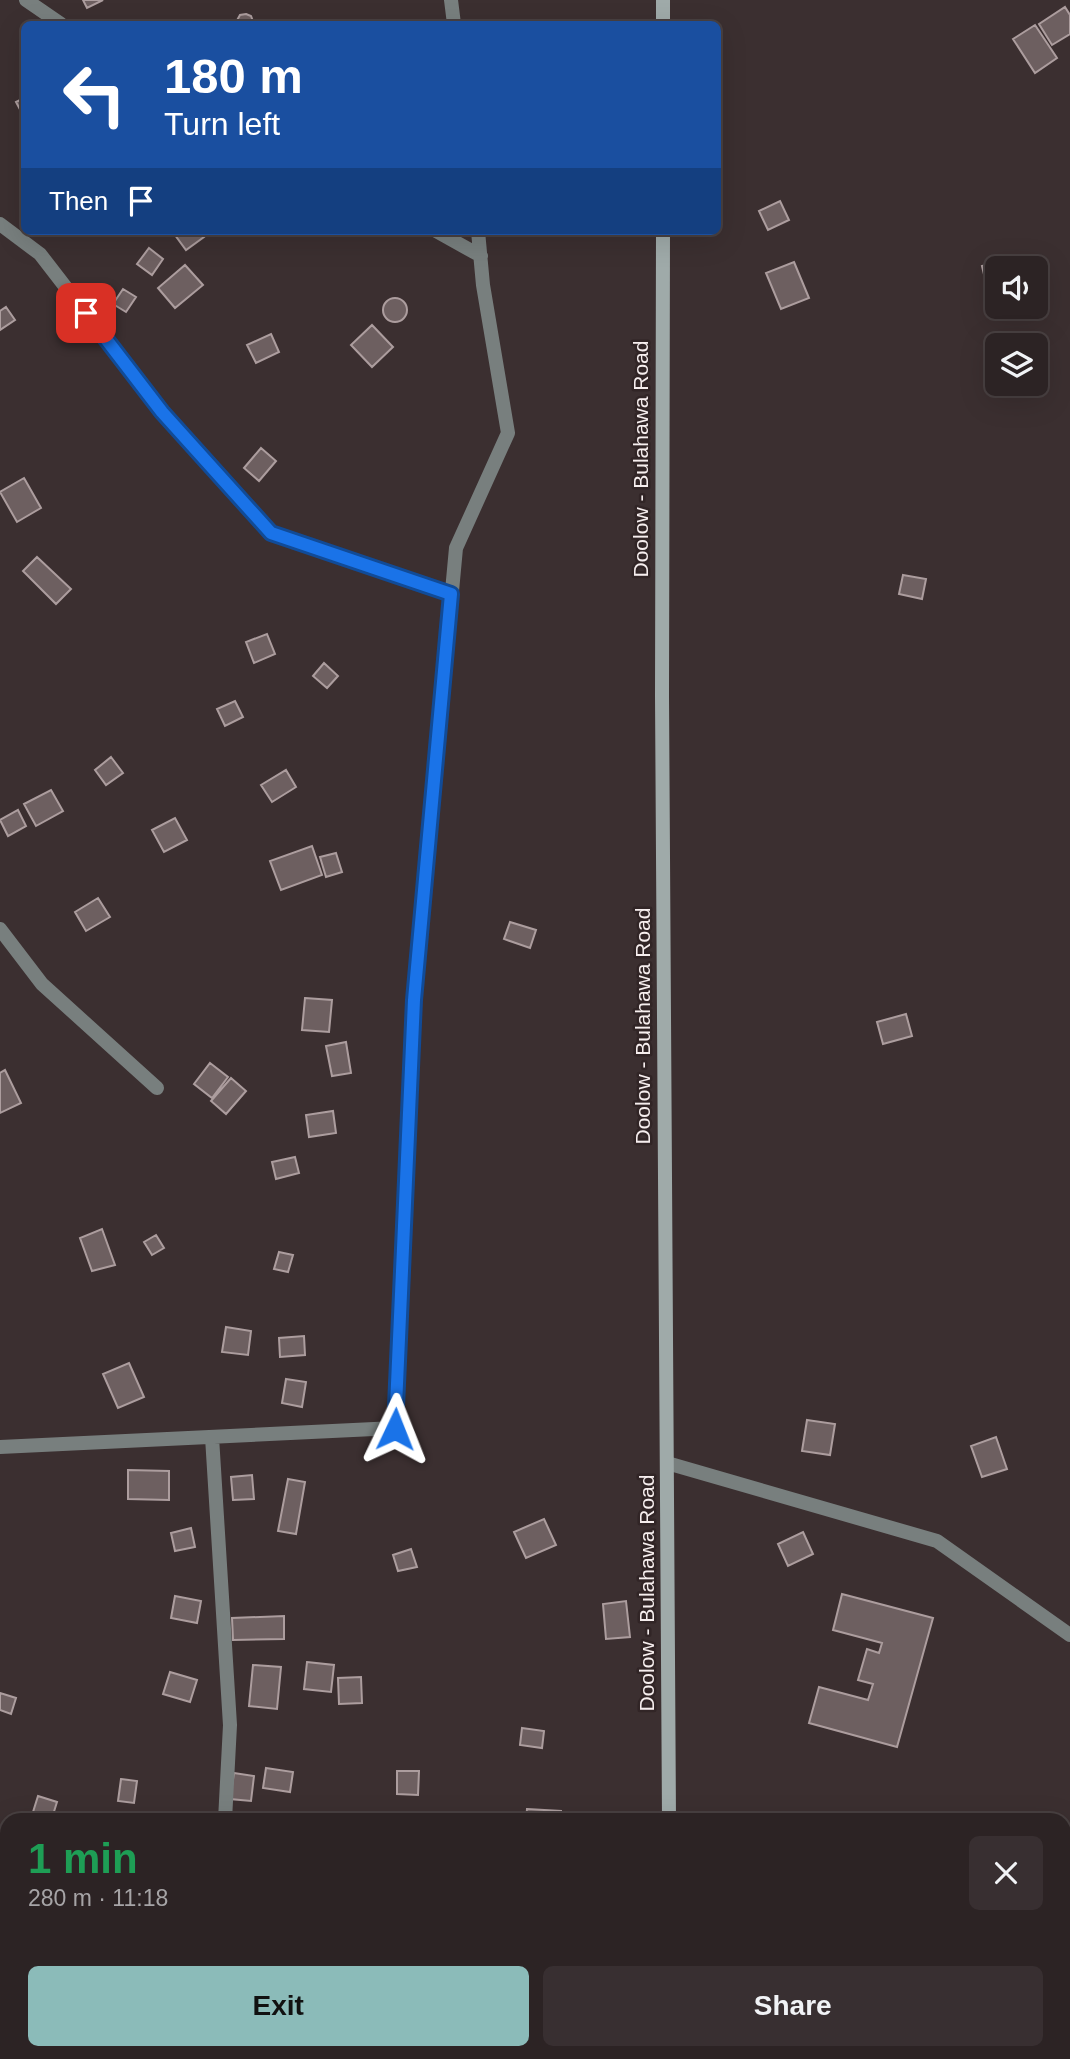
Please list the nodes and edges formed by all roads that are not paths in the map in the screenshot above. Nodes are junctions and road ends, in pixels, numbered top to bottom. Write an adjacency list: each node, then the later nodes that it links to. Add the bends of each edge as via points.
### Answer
1 (26, 0): 4 (street)
2 (451, 0): 5 (street)
3 (663, 0): 6 (main road)
4 (57, 21)
5 (454, 21)
6 (663, 21)
7 (0, 224): 12 (street, via 40,254 162,412 271,533)
8 (443, 235): 11 (street)
9 (478, 235): 11 (street)
10 (663, 235): 17 (main road, Doolow - Bulahawa Road)
11 (481, 256): 12 (street, via 508,433 456,548)
12 (451, 594): 15 (street, via 414,1000 395,1429)
13 (0, 929): 14 (street, via 42,985)
14 (157, 1088)
15 (212, 1437): 16 (street); 19 (street, via 230,1725)
16 (0, 1447)
17 (667, 1463): 18 (street, via 937,1541); 20 (main road, Doolow - Bulahawa Road)
18 (1070, 1635)
19 (225, 1813)
20 (670, 1813)

